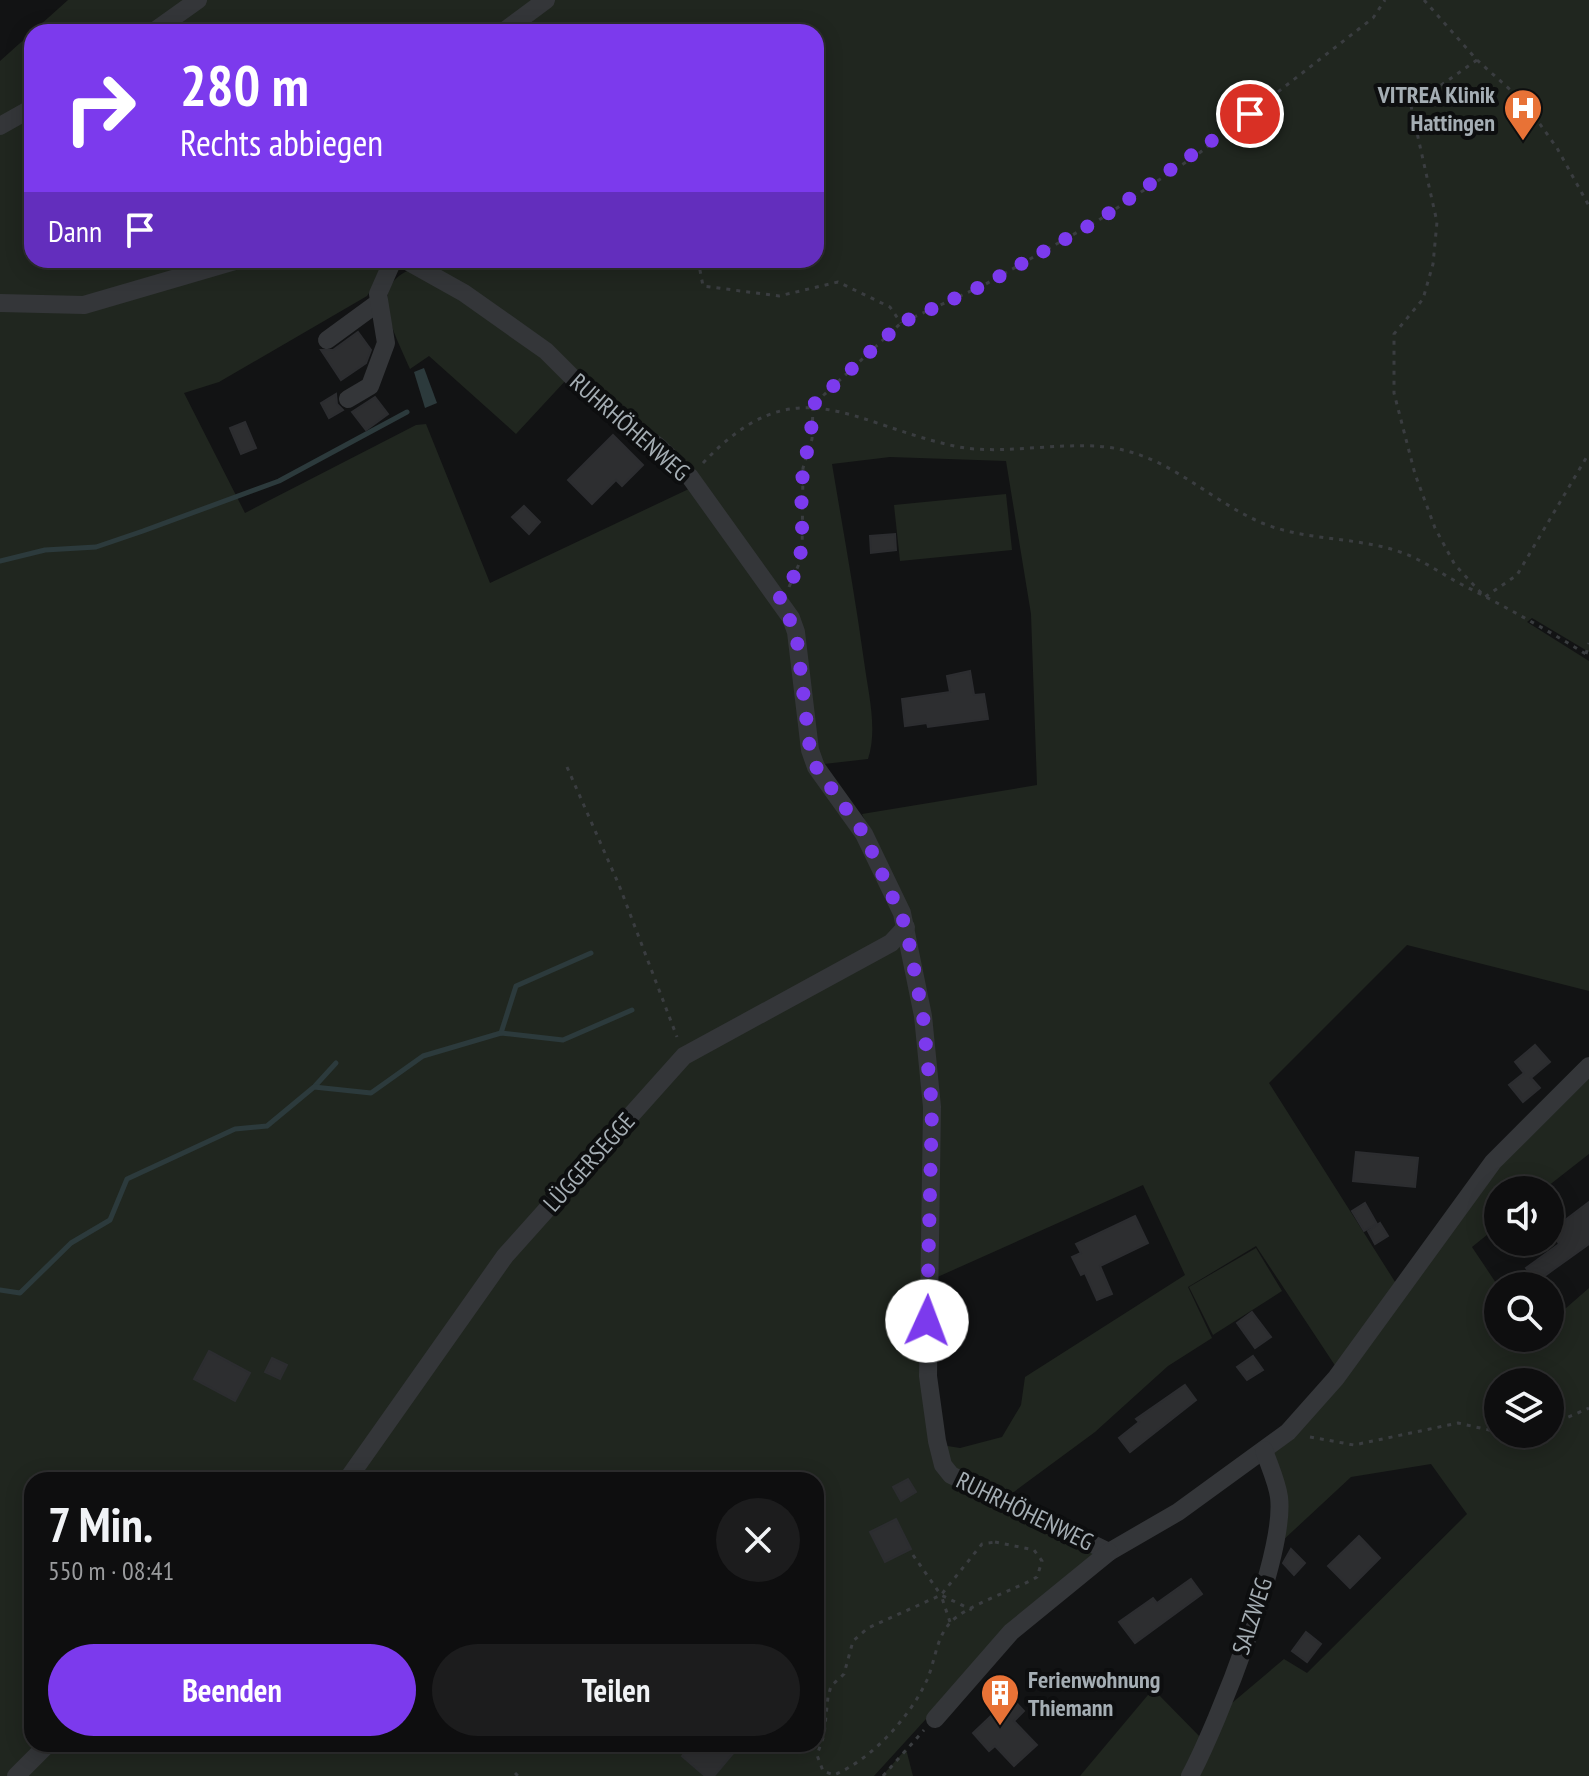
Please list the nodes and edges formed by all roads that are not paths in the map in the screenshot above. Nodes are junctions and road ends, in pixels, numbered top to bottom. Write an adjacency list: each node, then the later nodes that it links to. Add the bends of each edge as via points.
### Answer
1 (198, 0): 3 (street)
2 (546, 0): 4 (street)
3 (164, 24)
4 (514, 24)
5 (24, 112): 6 (street)
6 (0, 126)
7 (211, 268): 11 (street, via 84,305)
8 (389, 268): 10 (street)
9 (419, 268): 14 (street, RUHRHÖHENWEG, via 546,351 690,477 779,599 796,632 816,767 864,834)
10 (379, 302): 12 (street); 13 (street, via 386,343 370,386)
11 (0, 303)
12 (327, 340)
13 (348, 399)
14 (906, 927): 17 (street, LÜGGERSEGGE, via 891,943 684,1056 505,1256); 18 (street, RUHRHÖHENWEG, via 923,1016 932,1107 927,1346 943,1465 951,1475)
15 (1589, 1066): 16 (street, RUHRHÖHENWEG, via 1493,1162 1336,1378 1288,1432)
16 (1264, 1450): 18 (street, RUHRHÖHENWEG, via 1178,1512); 22 (street, SALZWEG, via 1279,1498 1275,1544 1216,1721)
17 (353, 1472)
18 (1109, 1552): 19 (street, via 1011,1632)
19 (935, 1719)
20 (40, 1752): 21 (street)
21 (16, 1776)
22 (1190, 1776)

